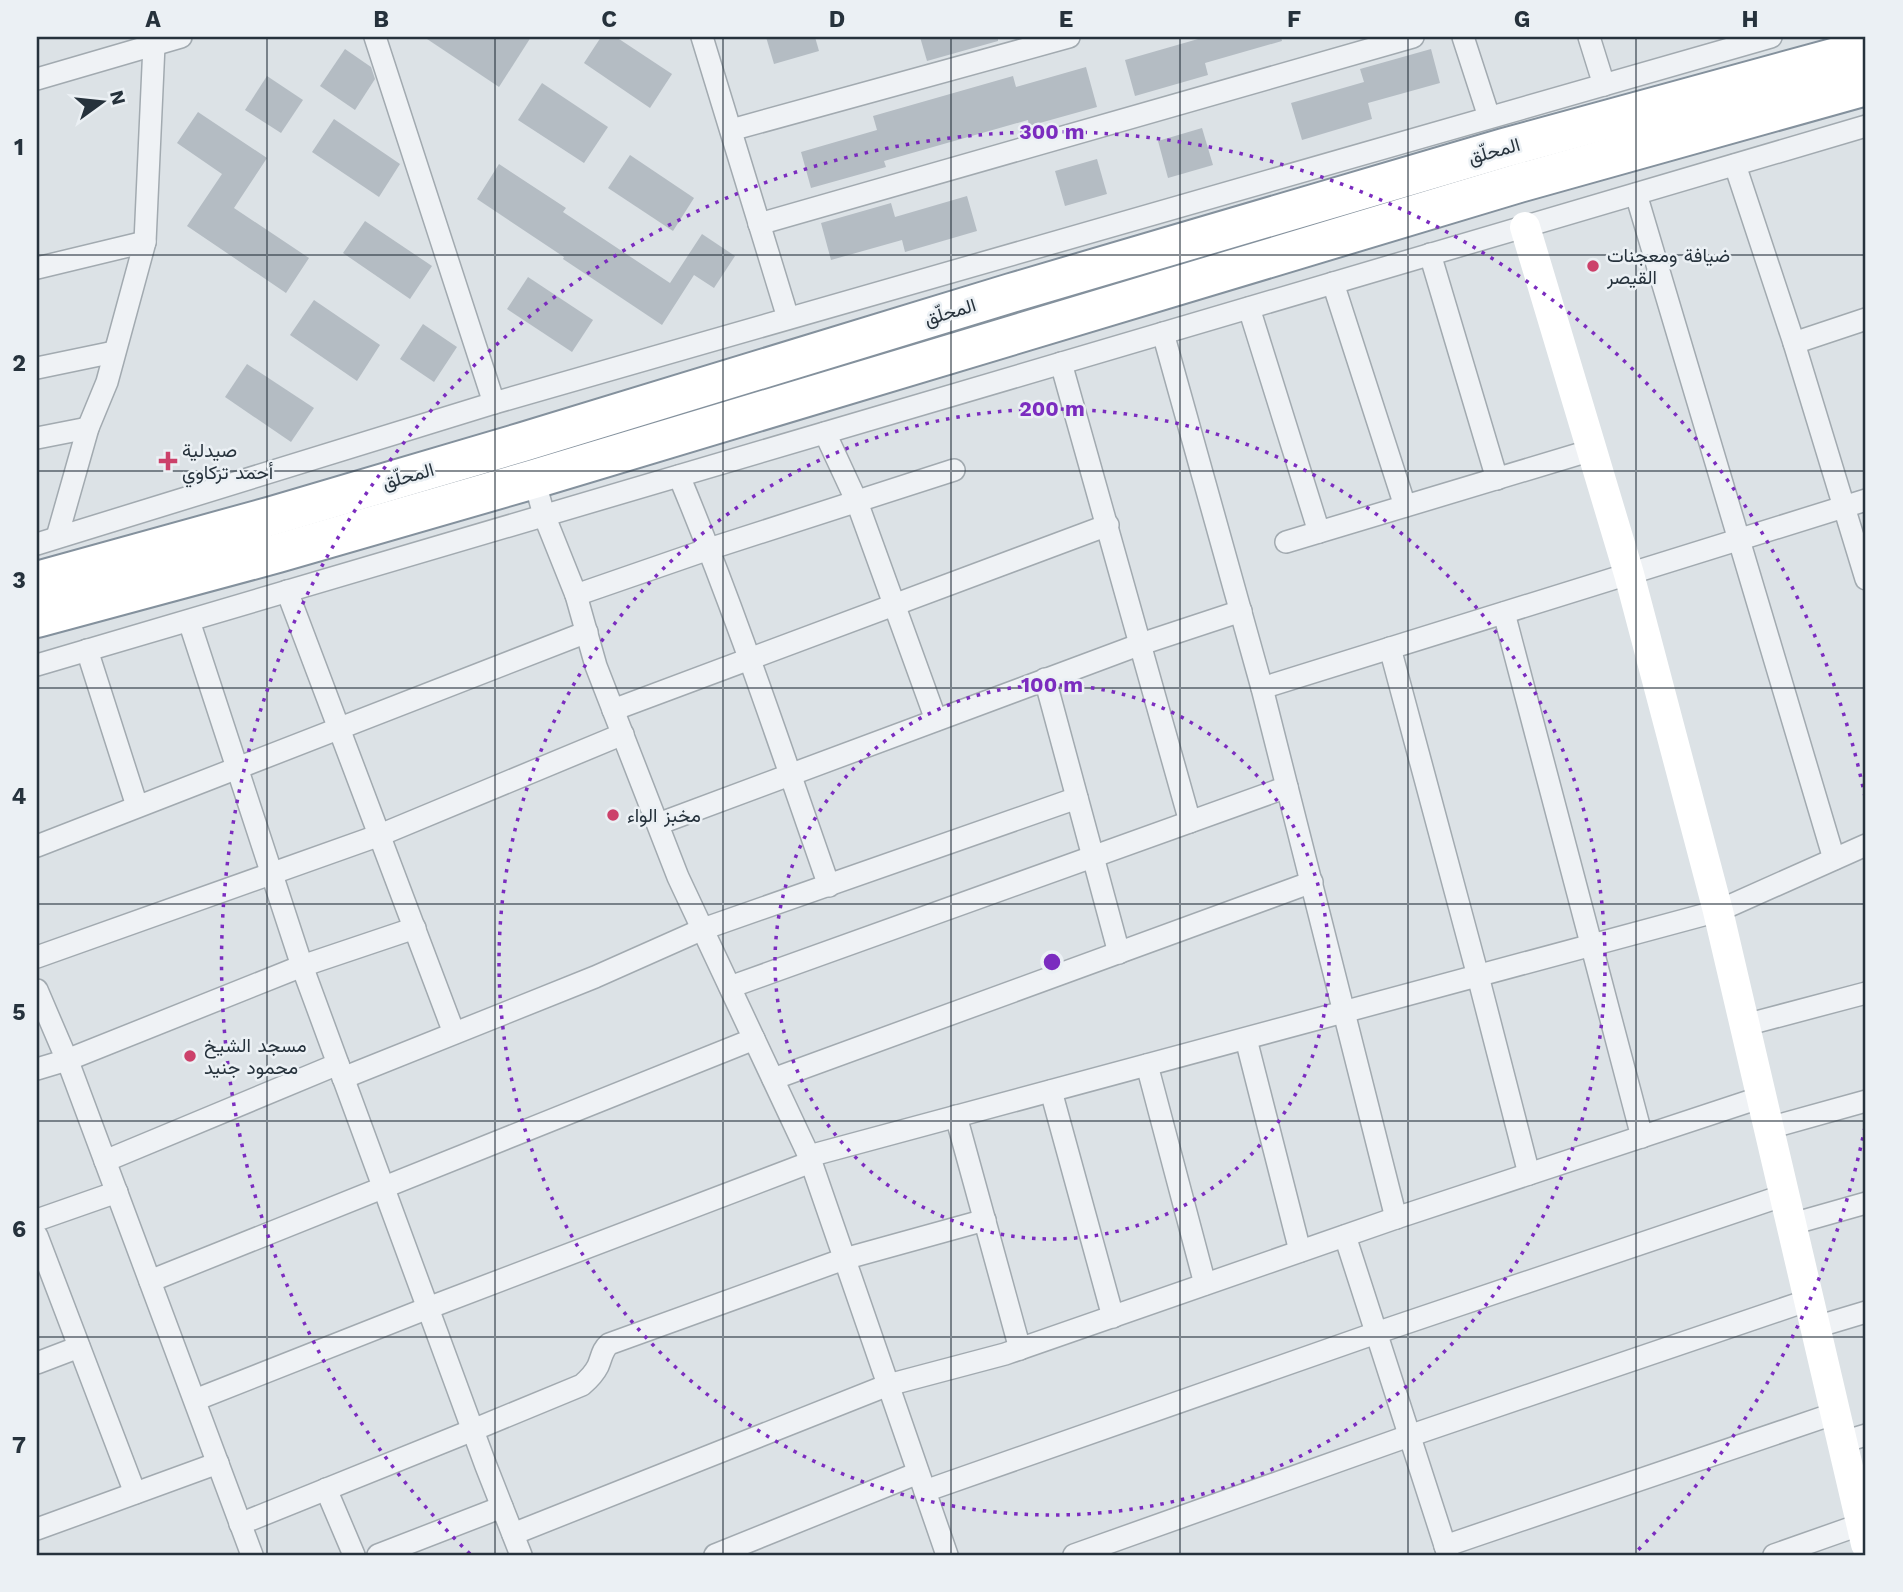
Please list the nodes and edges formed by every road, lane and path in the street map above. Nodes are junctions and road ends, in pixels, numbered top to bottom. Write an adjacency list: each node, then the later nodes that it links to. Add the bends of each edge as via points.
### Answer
1 (181, 37): 9 (street)
2 (376, 37): 34 (street)
3 (702, 37): 17 (street)
4 (1069, 37): 17 (street)
5 (1413, 37): 20 (street)
6 (1463, 37): 15 (street)
7 (1589, 37): 13 (street)
8 (1771, 37): 10 (street)
9 (153, 41): 12 (street); 22 (street)
10 (1701, 46): 13 (street)
11 (1866, 49): 56 (highway, المحلّق, via 1504,148 483,454)
12 (37, 79)
13 (1604, 85): 15 (street)
14 (1866, 86): 41 (highway, المحلّق, via 1493,191)
15 (1489, 117): 27 (street)
16 (1866, 127): 18 (street)
17 (731, 130): 20 (street)
18 (1735, 165): 19 (street); 30 (street)
19 (1636, 194): 21 (street); 50 (street)
20 (759, 225): 27 (street)
21 (1525, 227): 23 (street); 38 (street)
22 (145, 242): 24 (street); 31 (street)
23 (1430, 254): 25 (street); 42 (street)
24 (37, 268)
25 (1333, 283): 26 (street); 45 (street)
26 (1250, 308): 29 (street); 49 (street)
27 (788, 318): 34 (street)
28 (1866, 319): 30 (street)
29 (1163, 333): 32 (street); 60 (street)
30 (1794, 344): 46 (street)
31 (114, 352): 33 (street); 35 (street)
32 (1061, 363): 36 (street); 48 (street)
33 (37, 368)
34 (494, 403): 51 (street)
35 (88, 428): 37 (street); 51 (street)
36 (825, 433): 40 (street); 44 (street)
37 (37, 438)
38 (1592, 450): 42 (street); 54 (street)
39 (954, 470): 44 (street)
40 (679, 476): 47 (street); 53 (street)
41 (534, 479): 47 (street); 62 (highway, المحلّق)
42 (1497, 479): 45 (street)
43 (1866, 500): 46 (street)
44 (857, 502): 53 (street); 59 (street)
45 (1405, 506): 49 (street)
46 (1844, 506): 50 (street); 55 (street)
47 (544, 515): 57 (street); 58 (street)
48 (1108, 525): 59 (street); 65 (street)
49 (1319, 532): 52 (street)
50 (1740, 539): 54 (street); 87 (street)
51 (47, 540)
52 (1286, 542)
53 (709, 549): 58 (street); 68 (street)
54 (1629, 574): 61 (street); 91 (street)
55 (1866, 579)
56 (37, 581)
57 (287, 591): 63 (street); 74 (street)
58 (576, 595): 64 (street)
59 (893, 606): 68 (street); 73 (street)
60 (1241, 611): 65 (street); 71 (street)
61 (1504, 613): 66 (street); 94 (street)
62 (37, 618)
63 (189, 621): 67 (street); 76 (street)
64 (587, 632): 72 (street); 74 (street)
65 (1141, 643): 70 (street); 81 (street)
66 (1390, 648): 71 (street); 98 (street)
67 (87, 650): 69 (street); 80 (street)
68 (750, 659): 72 (street); 77 (street)
69 (37, 665)
70 (1045, 679): 73 (street); 79 (street)
71 (1262, 688): 78 (street)
72 (613, 710): 75 (street)
73 (936, 720): 77 (street)
74 (339, 730): 76 (street); 83 (street)
75 (623, 734): 82 (street); 83 (street)
76 (237, 767): 80 (street); 88 (street)
77 (790, 775): 82 (street); 90 (street)
78 (1287, 787): 81 (street); 89 (street)
79 (1077, 799): 86 (street); 90 (street)
80 (137, 806): 85 (street)
81 (1190, 822): 86 (street)
82 (658, 824): 93 (street)
83 (380, 835): 88 (street); 92 (street)
84 (1866, 845): 87 (street)
85 (37, 846)
86 (1093, 857): 95 (street); 99 (street)
87 (1834, 859): 91 (street)
88 (272, 873): 96 (street); 97 (street)
89 (1312, 883): 95 (street); 102 (street)
90 (829, 886): 93 (street)
91 (1718, 911): 94 (street); 103 (street)
92 (415, 928): 97 (street); 104 (street)
93 (703, 929): 99 (street); 104 (street)
94 (1591, 946): 98 (street); 117 (street)
95 (1119, 953): 111 (street)
96 (37, 957)
97 (302, 966): 107 (street); 110 (street)
98 (1478, 976): 102 (street); 120 (street)
99 (730, 987): 105 (street)
100 (37, 990): 107 (street)
101 (1866, 993): 103 (street)
102 (1345, 1012): 106 (street); 125 (street)
103 (1745, 1025): 113 (street)
104 (454, 1033): 110 (street)
105 (754, 1039): 111 (street); 121 (street)
106 (1246, 1039): 108 (street); 131 (street)
107 (67, 1060): 109 (street); 119 (street)
108 (1147, 1065): 112 (street); 134 (street)
109 (37, 1069)
110 (340, 1071): 119 (street); 121 (street)
111 (773, 1079): 118 (street)
112 (1051, 1091): 115 (street); 138 (street)
113 (1762, 1097): 116 (street); 117 (street)
114 (1866, 1101): 116 (street)
115 (956, 1116): 118 (street); 127 (street)
116 (1769, 1128): 123 (street)
117 (1642, 1137): 120 (street)
118 (810, 1159): 132 (street); 135 (street)
119 (105, 1161): 122 (street)
120 (1529, 1174): 125 (street)
121 (383, 1186): 133 (street); 135 (street)
122 (117, 1192): 126 (street); 133 (street)
123 (1785, 1195): 128 (street); 139 (street)
124 (1866, 1203): 128 (street)
125 (1396, 1218): 130 (street)
126 (37, 1220)
127 (985, 1220): 132 (street); 141 (street)
128 (1792, 1224): 137 (street)
129 (37, 1236): 140 (street)
130 (1345, 1236): 131 (street); 139 (street)
131 (1300, 1251): 134 (street)
132 (844, 1259): 143 (street); 145 (street, via 609,1344 582,1385)
133 (150, 1281): 144 (street)
134 (1205, 1284): 138 (street)
135 (428, 1308): 144 (street); 145 (street)
136 (1866, 1312): 137 (street)
137 (1813, 1313): 146 (street); 147 (street)
138 (1113, 1317): 141 (street)
139 (1376, 1333): 147 (street); 149 (street)
140 (79, 1347): 142 (street); 151 (street)
141 (1020, 1349): 143 (street)
142 (37, 1363)
143 (888, 1385): 149 (street); 155 (street)
144 (195, 1400): 148 (street)
145 (473, 1430): 150 (street); 152 (street)
146 (1848, 1430): 156 (street); 157 (street)
147 (1409, 1436): 157 (street); 164 (street)
148 (218, 1463): 151 (street); 153 (street)
149 (921, 1482): 162 (street); 163 (street)
150 (326, 1489): 153 (street); 159 (street)
151 (135, 1493): 154 (street)
152 (502, 1507): 155 (street); 160 (street)
153 (240, 1524): 158 (street)
154 (37, 1529)
155 (513, 1534): 161 (street)
156 (1865, 1535): 165 (street)
157 (1446, 1551)
158 (252, 1555)
159 (354, 1555)
160 (378, 1555)
161 (521, 1555)
162 (715, 1555)
163 (947, 1555)
164 (1074, 1555)
165 (1774, 1555)

